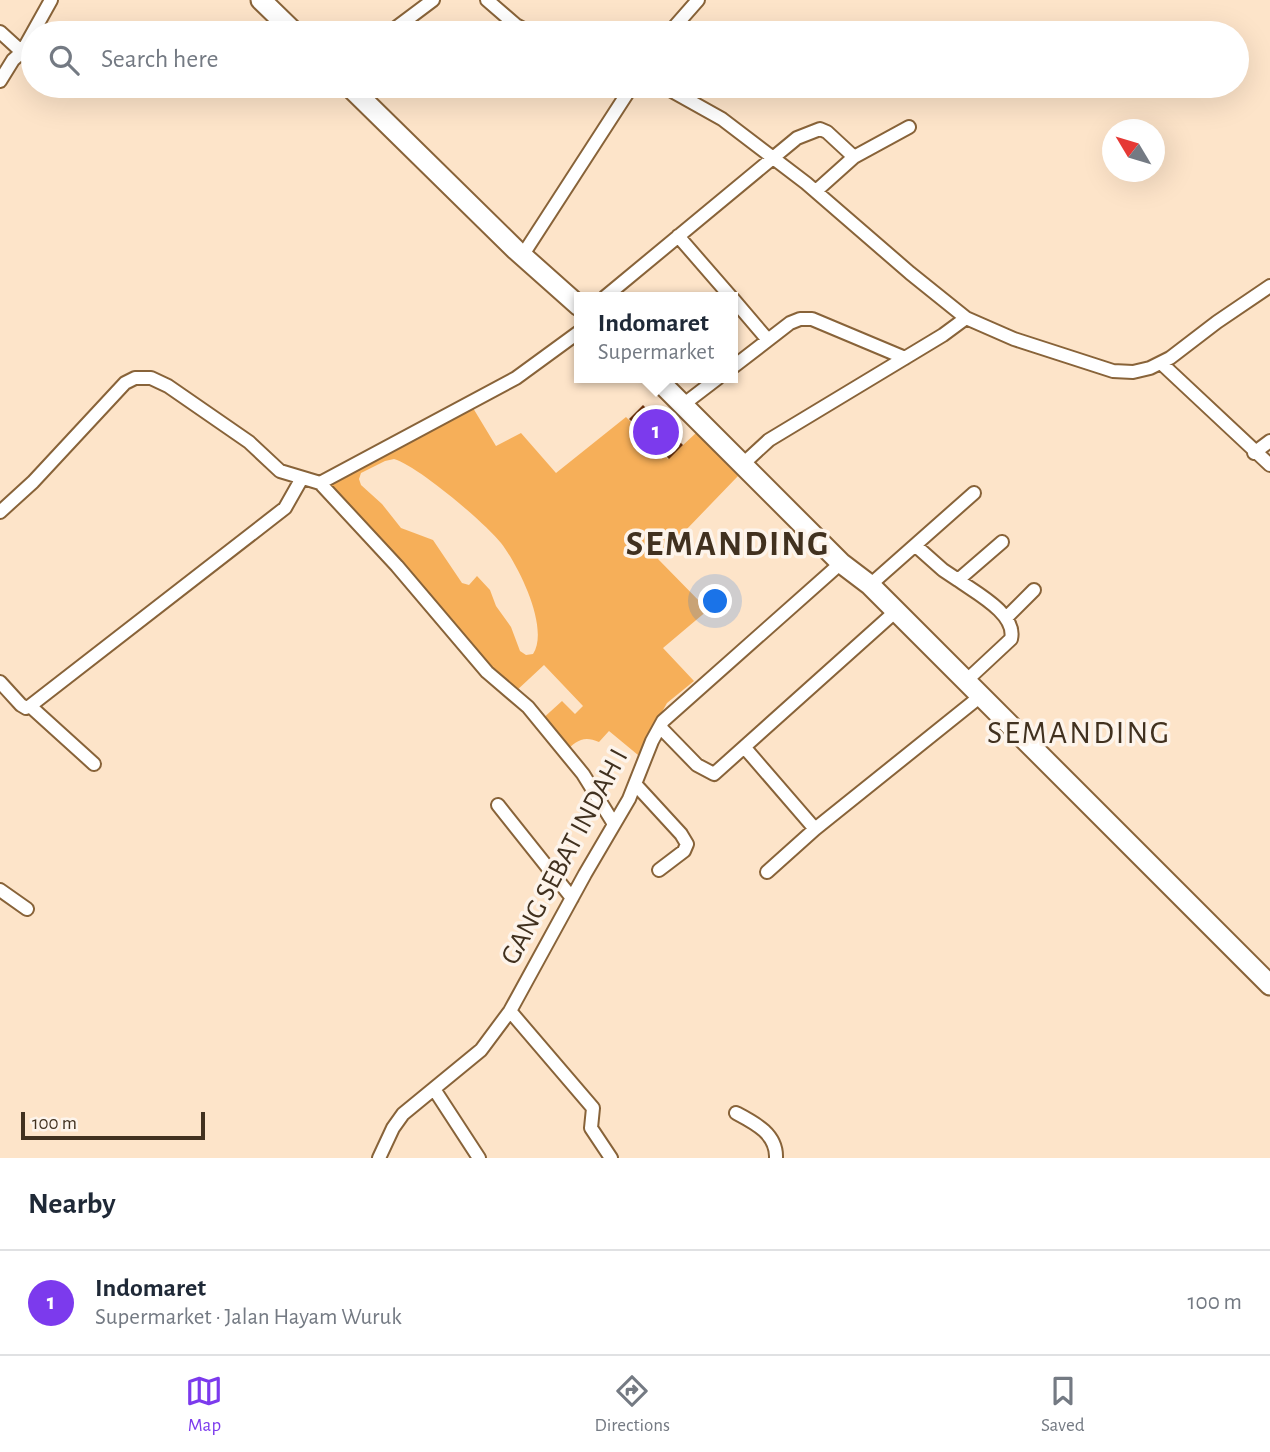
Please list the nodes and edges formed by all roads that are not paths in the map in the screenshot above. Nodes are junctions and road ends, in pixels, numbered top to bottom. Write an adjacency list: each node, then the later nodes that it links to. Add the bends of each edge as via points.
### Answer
1 (51, 0): 6 (street)
2 (261, 0): 7 (main road)
3 (433, 0): 8 (street)
4 (487, 0): 9 (street)
5 (698, 0): 10 (street)
6 (39, 21)
7 (283, 21)
8 (405, 21)
9 (511, 21)
10 (680, 21)
11 (0, 32): 12 (street)
12 (21, 50)
13 (21, 52): 14 (street)
14 (0, 81)
15 (361, 98): 23 (main road)
16 (624, 98): 23 (street)
17 (684, 98): 19 (street, via 722,119)
18 (909, 127): 20 (street)
19 (772, 157): 20 (street, via 797,138 820,129); 21 (street); 22 (street)
20 (854, 158): 21 (street)
21 (816, 191): 29 (street)
22 (678, 236): 25 (street); 26 (street)
23 (522, 256): 27 (main road)
24 (1270, 286): 34 (street)
25 (611, 292)
26 (727, 292)
27 (574, 302)
28 (738, 305): 31 (street)
29 (966, 318): 32 (street); 34 (street, via 1113,371 1133,372)
30 (574, 336): 43 (street, via 516,378)
31 (768, 340): 32 (street, via 790,323 811,319); 33 (street)
32 (905, 358): 40 (street, via 769,440)
33 (738, 362)
34 (1161, 363): 39 (street)
35 (661, 383): 37 (main road)
36 (711, 383): 37 (street)
37 (684, 404): 40 (main road)
38 (1270, 441): 39 (street)
39 (1254, 453): 41 (street)
40 (743, 464): 48 (main road)
41 (1270, 466)
42 (302, 478): 43 (street); 45 (street, via 280,471 249,442 168,386 151,378 135,378 124,383); 57 (street, via 285,508)
43 (320, 483): 63 (street, via 487,672 528,707 583,774)
44 (974, 494): 47 (street)
45 (0, 512)
46 (1002, 542): 49 (street)
47 (916, 546): 49 (street); 50 (street)
48 (841, 563): 50 (main road); 58 (street, GANG SEBAT INDAH I)
49 (958, 580): 53 (street)
50 (870, 584): 52 (main road)
51 (1034, 590): 53 (street)
52 (897, 611): 54 (main road); 59 (street)
53 (1006, 618): 54 (street, via 1013,632 1011,639)
54 (967, 680): 56 (main road)
55 (0, 682): 57 (street, via 22,705)
56 (982, 695): 64 (street); 70 (main road)
57 (30, 706): 60 (street)
58 (660, 727): 59 (street, via 697,765 714,774); 61 (street, GANG SEBAT INDAH I)
59 (745, 748): 64 (street)
60 (94, 764)
61 (636, 785): 63 (street, GANG SEBAT INDAH I); 65 (street, via 687,845)
62 (498, 805): 68 (street)
63 (614, 824): 68 (street, GANG SEBAT INDAH I)
64 (815, 829): 66 (street)
65 (659, 870)
66 (767, 872)
67 (0, 890): 69 (street)
68 (572, 898): 71 (street, GANG SEBAT INDAH I)
69 (27, 909)
70 (1270, 985)
71 (510, 1012): 72 (street, GANG SEBAT INDAH I, via 481,1050); 76 (street, via 593,1108 591,1128)
72 (434, 1089): 74 (street, GANG SEBAT INDAH I, via 398,1121); 75 (street)
73 (736, 1113): 77 (street, via 765,1131)
74 (379, 1158)
75 (479, 1158)
76 (611, 1158)
77 (776, 1158)

